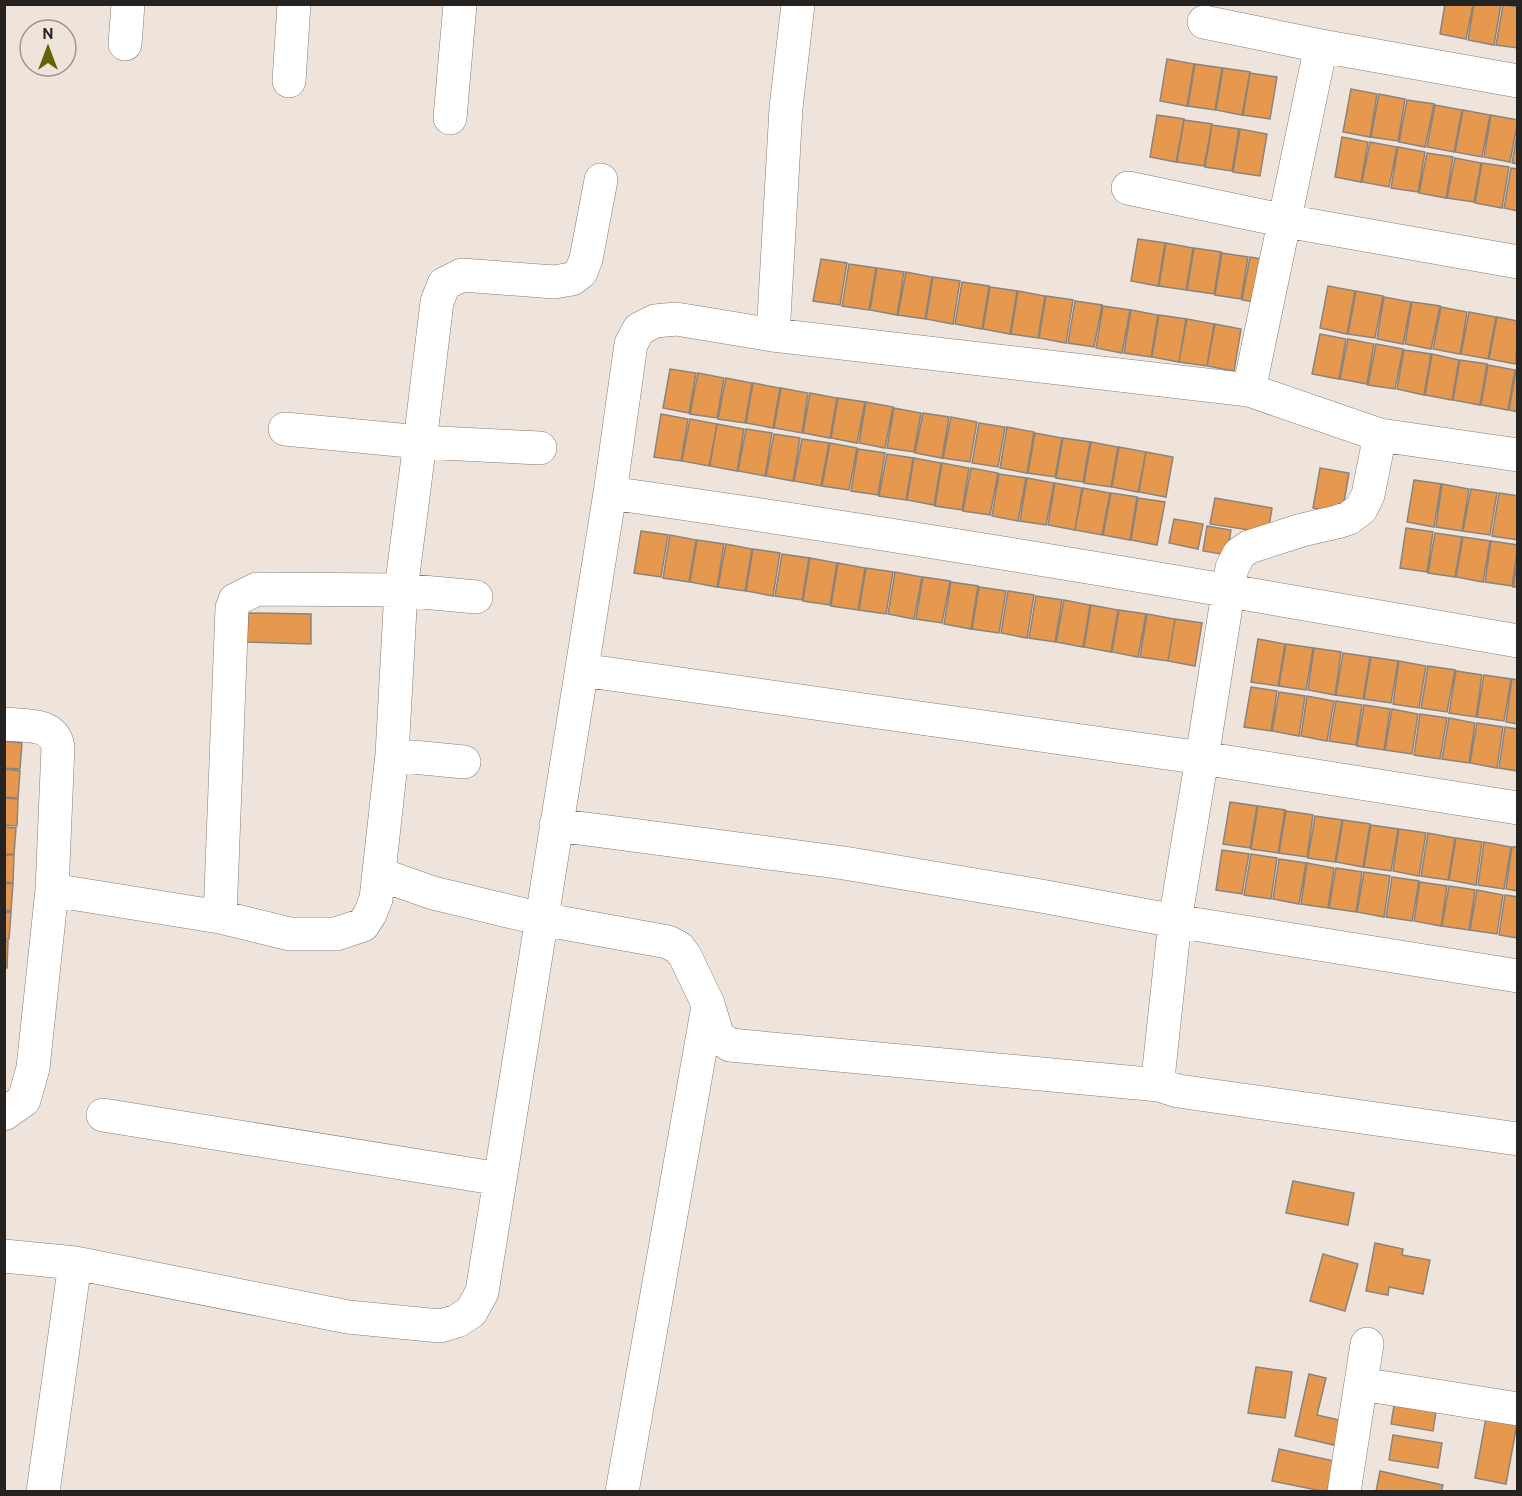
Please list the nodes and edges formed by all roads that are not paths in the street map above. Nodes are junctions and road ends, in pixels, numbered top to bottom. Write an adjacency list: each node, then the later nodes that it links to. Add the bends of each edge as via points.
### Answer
1 (128, 4): 6 (street)
2 (294, 4): 8 (street)
3 (460, 4): 10 (street)
4 (798, 4): 15 (street, via 786,108)
5 (1204, 22): 7 (street)
6 (125, 44)
7 (1321, 46): 9 (street); 13 (street)
8 (289, 81)
9 (1518, 81)
10 (450, 118)
11 (601, 180): 19 (street, via 586,259 580,273 572,279 554,282 462,275 444,284 437,302)
12 (1128, 188): 13 (street)
13 (1286, 221): 14 (street); 16 (street)
14 (1518, 262)
15 (773, 335): 16 (street); 22 (street, via 676,319 655,321 639,329 631,344)
16 (1249, 390): 18 (street)
17 (285, 429): 19 (street)
18 (1380, 435): 21 (street); 24 (street, via 1368,495 1361,509 1349,518 1249,547 1239,554 1232,568)
19 (420, 442): 20 (street); 23 (street)
20 (540, 448)
21 (1518, 454)
22 (610, 493): 24 (street); 27 (street)
23 (401, 590): 25 (street); 29 (street); 36 (street, via 257,589 235,600)
24 (1228, 590): 26 (street); 30 (street)
25 (476, 597)
26 (1518, 641)
27 (582, 670): 30 (street); 33 (street)
28 (4, 723): 35 (street, via 46,728 57,739)
29 (392, 755): 31 (street); 34 (street)
30 (1202, 758): 32 (street); 38 (street)
31 (464, 762)
32 (1518, 808)
33 (556, 825): 37 (street); 38 (street, via 844,863)
34 (379, 874): 36 (street, via 376,899 363,925 336,934 290,934); 37 (street, via 433,893)
35 (52, 890): 36 (street); 42 (street, via 33,1068 24,1100)
36 (220, 917)
37 (541, 919): 40 (street, via 668,942 685,956); 45 (street)
38 (1175, 921): 39 (street); 41 (street)
39 (1518, 976)
40 (708, 1004): 41 (street, via 718,1036 730,1045); 52 (street)
41 (1159, 1085): 44 (street)
42 (4, 1114)
43 (103, 1115): 45 (street)
44 (1518, 1139)
45 (500, 1179): 47 (street, via 482,1292 471,1312 457,1322 440,1326 348,1317)
46 (4, 1256): 47 (street)
47 (75, 1263): 51 (street)
48 (1367, 1344): 49 (street)
49 (1361, 1384): 50 (street); 53 (street)
50 (1518, 1409)
51 (43, 1491)
52 (622, 1491)
53 (1344, 1491)

